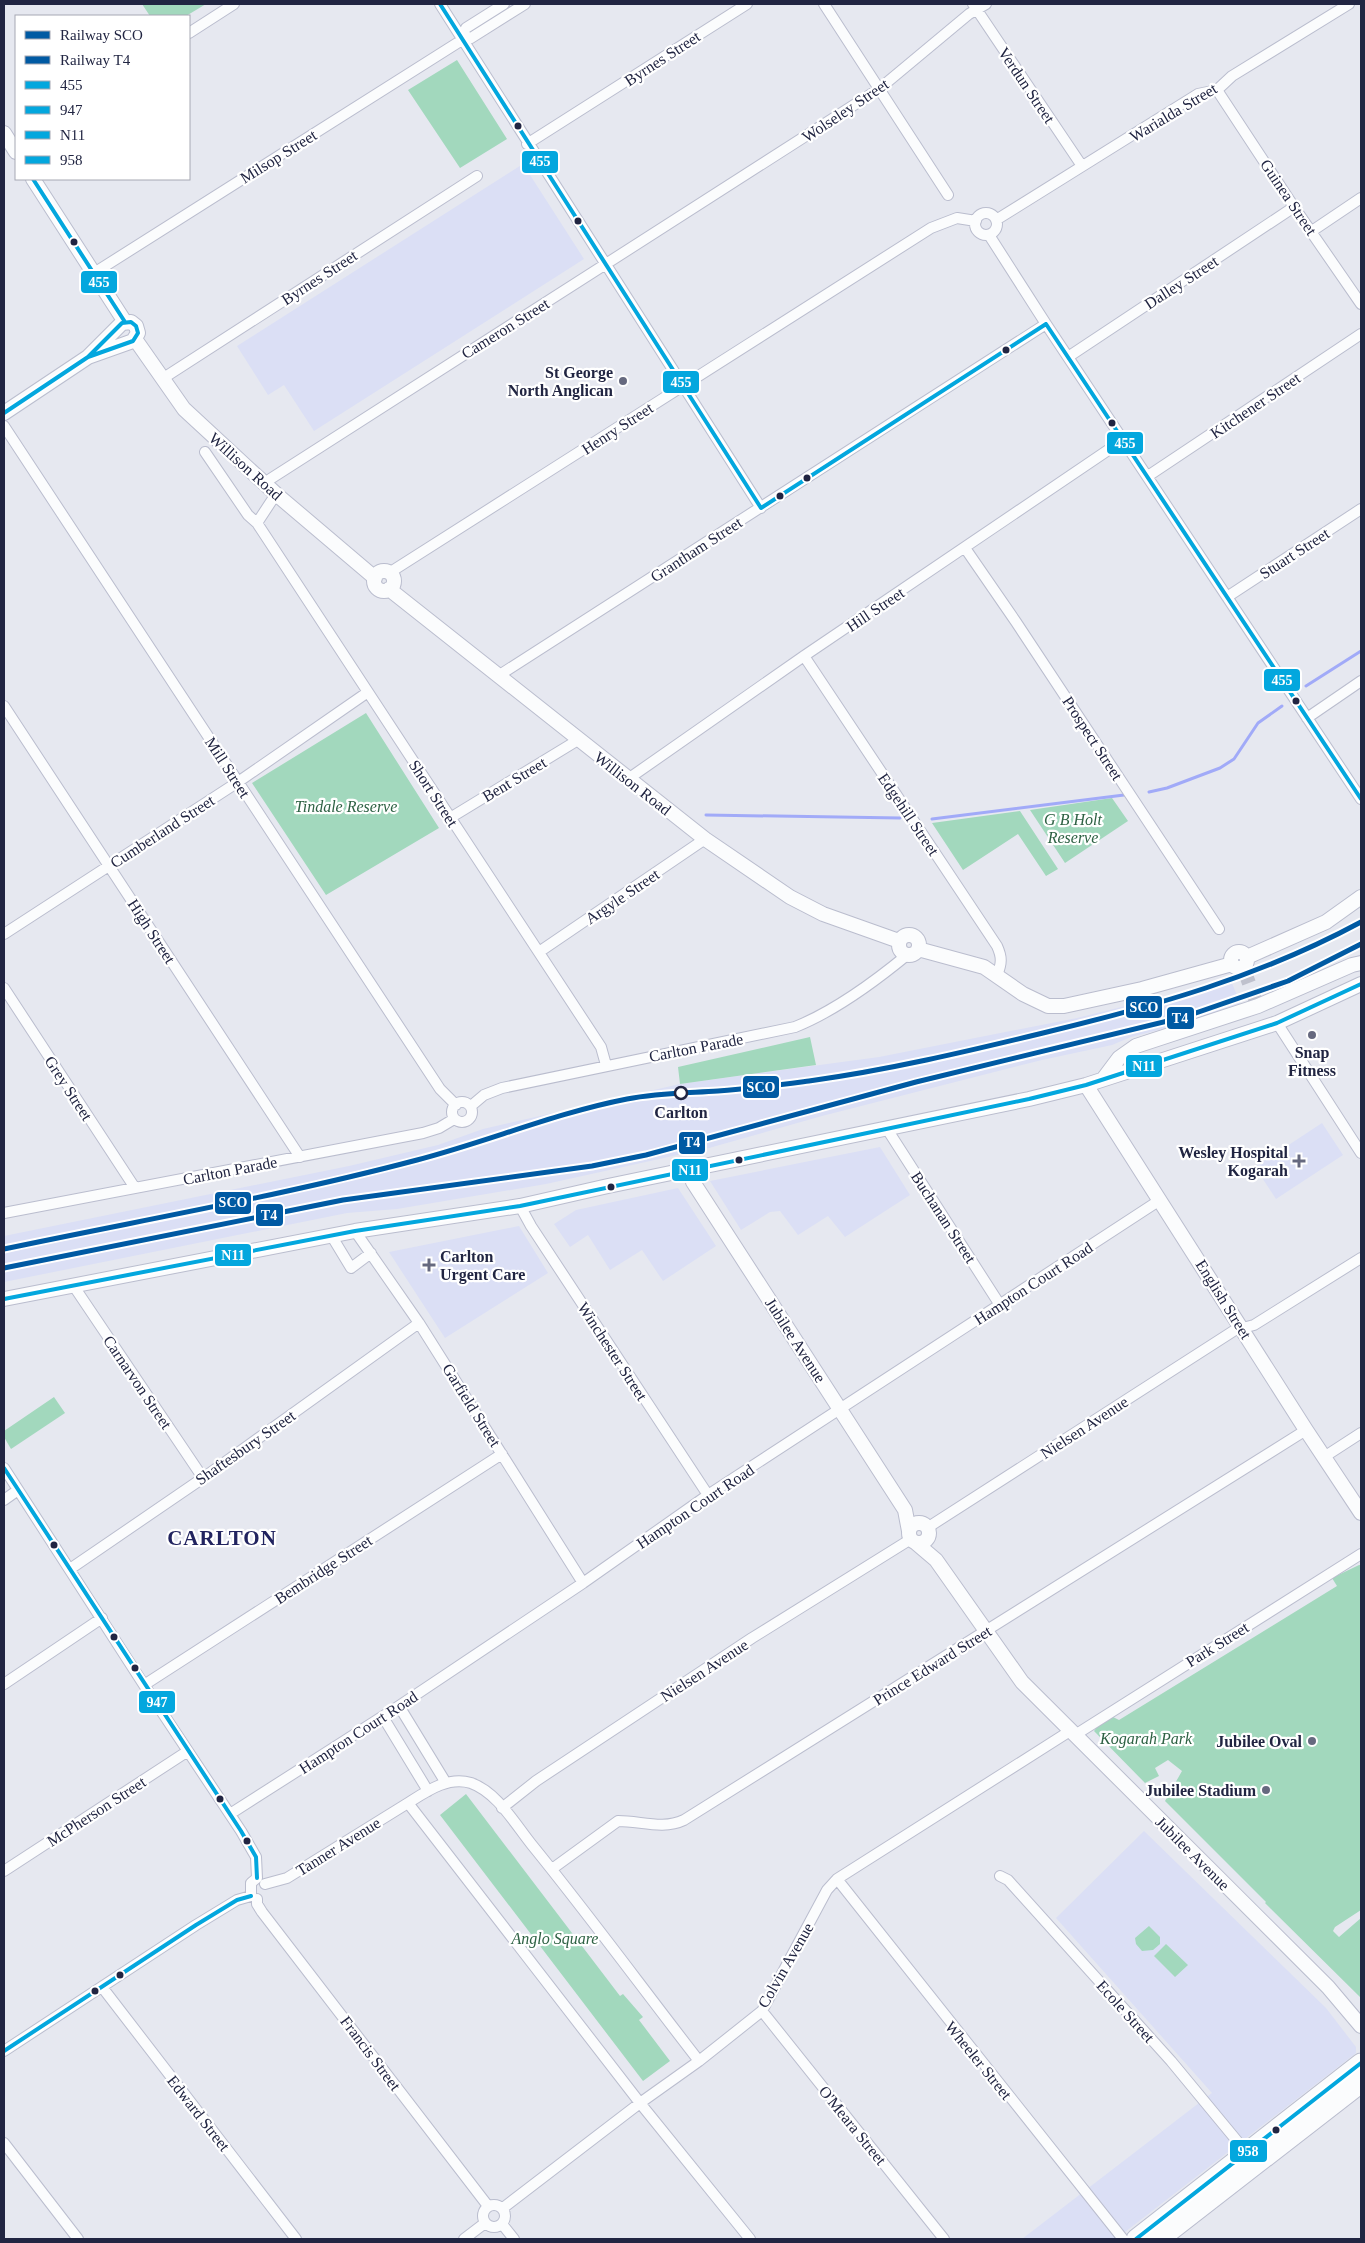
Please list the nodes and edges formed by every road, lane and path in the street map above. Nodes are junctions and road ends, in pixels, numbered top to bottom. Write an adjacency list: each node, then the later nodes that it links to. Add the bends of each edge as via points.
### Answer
1 (234, 4): 10 (street)
2 (440, 4): 11 (street)
3 (504, 4): 11 (street, Milsop Street, via 466,28)
4 (526, 4): 11 (street, Milsop Street, via 472,38)
5 (747, 4): 15 (street, Byrnes Street)
6 (824, 4): 12 (street)
7 (986, 4): 9 (street, Wolseley Street)
8 (1349, 4): 13 (street, Warialda Street, via 1232,76)
9 (975, 7): 12 (street, Wolseley Street); 17 (street, Verdun Street)
10 (190, 32)
11 (462, 40): 15 (street); 29 (street, Milsop Street)
12 (880, 89): 18 (street, Wolseley Street); 21 (street)
13 (1217, 90): 17 (street, Warialda Street, via 1198,94); 23 (street, Guinea Street)
14 (4, 133): 16 (main road)
15 (527, 144): 28 (street)
16 (15, 147)
17 (1082, 166): 24 (street, Warialda Street)
18 (747, 174): 28 (street, Cameron Street)
19 (477, 176): 37 (street, Byrnes Street)
20 (35, 180): 29 (main road)
21 (948, 195)
22 (1361, 198): 26 (street)
23 (1294, 207): 26 (street, Guinea Street); 36 (street, Dalley Street)
24 (996, 220): 25 (street, via 986,214); 27 (street, via 997,228)
25 (976, 221): 27 (street, via 977,230); 38 (street, Henry Street, via 952,219 931,228)
26 (1312, 232): 30 (street, Guinea Street)
27 (989, 235): 31 (street)
28 (606, 265): 38 (street); 44 (street, Cameron Street)
29 (94, 272): 32 (main road)
30 (1361, 304)
31 (1046, 324): 36 (street); 46 (street, Grantham Street)
32 (121, 325): 34 (main road, Willison Road, via 131,322 136,326 138,333); 35 (main road)
33 (1361, 334): 43 (street, Kitchener Street)
34 (131, 341): 35 (main road); 37 (main road, Willison Road)
35 (88, 357): 39 (main road)
36 (1068, 357): 41 (street)
37 (162, 379): 44 (main road, Willison Road, via 184,409)
38 (682, 386): 46 (street); 50 (street, Henry Street)
39 (4, 414)
40 (4, 426): 62 (street, Mill Street)
41 (1123, 440): 43 (street); 49 (street, Hill Street)
42 (205, 452): 48 (street, Short Street, via 248,515)
43 (1148, 476): 53 (street)
44 (264, 483): 45 (main road, Willison Road)
45 (276, 494): 48 (street); 51 (main road, Willison Road)
46 (761, 508): 55 (street, Grantham Street)
47 (1361, 509): 53 (street, Stuart Street)
48 (257, 523): 57 (street, Short Street)
49 (965, 548): 54 (street, Hill Street); 68 (street, Prospect Street)
50 (389, 573): 51 (main road, via 381,572); 52 (main road, via 394,582)
51 (375, 578): 52 (main road, via 378,588 383,591)
52 (389, 589): 55 (main road, Willison Road)
53 (1227, 597): 59 (street)
54 (804, 656): 61 (street, Hill Street); 75 (street, Edgehill Street, via 996,946 1001,956)
55 (498, 676): 60 (main road, Willison Road)
56 (1361, 681): 59 (street)
57 (368, 692): 62 (street, Cumberland Street); 64 (street, Short Street)
58 (4, 706): 66 (street, High Street)
59 (1307, 718): 63 (street)
60 (578, 740): 61 (main road, Willison Road); 64 (street, Bent Street)
61 (628, 779): 65 (main road, Willison Road)
62 (238, 782): 66 (street, Cumberland Street); 82 (street, Mill Street, via 440,1089)
63 (1361, 799)
64 (450, 818): 70 (street, Short Street)
65 (705, 839): 70 (street, Argyle Street); 71 (main road, Willison Road, via 790,897 823,914 899,941 900,950)
66 (108, 865): 69 (street, Cumberland Street); 87 (street, High Street)
67 (1361, 897): 75 (main road, via 1326,922 1241,965 1064,1006 1036,1002)
68 (1219, 929)
69 (4, 934)
70 (539, 952): 79 (street, Short Street, via 601,1047)
71 (913, 952): 75 (main road, via 959,958); 79 (street, Carlton Parade, via 860,990 795,1028)
72 (1361, 963): 73 (main road)
73 (1343, 968): 74 (main road); 80 (main road, via 1136,1046 1119,1058)
74 (1361, 970)
75 (997, 975)
76 (1361, 984): 78 (main road)
77 (4, 988): 89 (street, Grey Street)
78 (1278, 1023): 80 (main road); 86 (street)
79 (606, 1065): 83 (street, Carlton Parade, via 502,1088 484,1095)
80 (1104, 1078): 81 (main road)
81 (1086, 1085): 85 (main road); 90 (main road, English Street)
82 (456, 1105): 83 (street, via 462,1102); 84 (street, via 452,1112)
83 (471, 1106): 84 (street, via 471,1117 466,1121)
84 (454, 1119): 87 (street, Carlton Parade, via 423,1133)
85 (887, 1129): 88 (main road); 99 (street, Buchanan Street)
86 (1361, 1154)
87 (300, 1157): 89 (street, Carlton Parade)
88 (689, 1169): 91 (main road); 102 (main road, Jubilee Avenue, via 694,1182)
89 (135, 1188): 92 (street, Carlton Parade)
90 (1160, 1200): 99 (street, Hampton Court Road); 101 (main road, English Street)
91 (520, 1206): 93 (main road); 110 (street, Winchester Street)
92 (4, 1213)
93 (356, 1231): 94 (main road); 95 (street, Garfield Street)
94 (331, 1235): 95 (street, via 351,1268); 97 (main road)
95 (371, 1253): 100 (street, Garfield Street)
96 (1361, 1258): 101 (street, Nielsen Avenue, via 1254,1324)
97 (73, 1285): 98 (main road); 108 (street, Carnarvon Street)
98 (4, 1299)
99 (1000, 1305): 102 (street, Hampton Court Road)
100 (420, 1323): 105 (street, Garfield Street); 108 (street, Shaftesbury Street)
101 (1242, 1328): 103 (main road, English Street); 113 (street, Nielsen Avenue)
102 (840, 1409): 110 (street, Hampton Court Road); 113 (main road, Jubilee Avenue)
103 (1306, 1430): 106 (main road, English Street); 118 (street, Prince Edward Street)
104 (1361, 1432): 106 (street)
105 (502, 1454): 116 (street, Garfield Street); 120 (street, Bembridge Street)
106 (1324, 1457): 112 (main road, English Street)
107 (4, 1468): 109 (street)
108 (203, 1478): 115 (street, Shaftesbury Street)
109 (18, 1490): 111 (street); 115 (street)
110 (708, 1495): 116 (street, Hampton Court Road)
111 (4, 1500)
112 (1361, 1513)
113 (919, 1534): 118 (main road, Jubilee Avenue); 128 (street, Nielsen Avenue, via 752,1638 536,1781)
114 (1361, 1554): 123 (street, Park Street)
115 (70, 1569): 117 (street)
116 (583, 1583): 121 (street, Hampton Court Road)
117 (102, 1618): 119 (street); 120 (street)
118 (986, 1631): 123 (main road, Jubilee Avenue, via 1022,1682); 130 (street, Prince Edward Street, via 684,1820 664,1826 618,1821)
119 (4, 1684)
120 (144, 1685): 124 (street)
121 (399, 1706): 122 (street, Hampton Court Road); 125 (street)
122 (383, 1717): 126 (street); 129 (street, Hampton Court Road)
123 (1072, 1733): 133 (street, Colvin Avenue); 138 (main road, Jubilee Avenue, via 1328,1987)
124 (188, 1750): 129 (street); 131 (street, McPherson Street)
125 (446, 1783): 126 (street); 128 (street, via 471,1783 491,1795)
126 (428, 1791): 127 (street)
127 (408, 1802): 134 (street, Tanner Avenue, via 287,1878); 143 (street)
128 (502, 1808): 130 (street)
129 (230, 1814): 134 (street, via 256,1856)
130 (552, 1869): 140 (street)
131 (4, 1871)
132 (1000, 1876): 145 (street, Ecole Street, via 1025,1898 1171,2061)
133 (837, 1878): 137 (street, Colvin Avenue, via 827,1890); 156 (street, Wheeler Street)
134 (261, 1881): 135 (street, via 264,1895); 135 (street, via 250,1883)
135 (254, 1898): 136 (street, via 237,1900); 146 (street, Francis Street)
136 (102, 1987): 139 (street); 151 (street, Edward Street)
137 (762, 2012): 140 (street, Colvin Avenue); 155 (street, O'Meara Street)
138 (1361, 2026)
139 (4, 2051)
140 (699, 2061): 143 (street, Colvin Avenue)
141 (1361, 2063): 145 (highway)
142 (1361, 2083): 158 (highway)
143 (640, 2103): 147 (street, Colvin Avenue); 154 (street)
144 (4, 2143): 150 (street)
145 (1247, 2153): 157 (highway)
146 (488, 2206): 147 (street, via 494,2204); 148 (street, via 483,2212)
147 (503, 2208): 149 (street, via 505,2218)
148 (485, 2223): 149 (street, via 491,2227); 152 (street)
149 (502, 2224): 153 (street)
150 (78, 2239)
151 (296, 2239)
152 (464, 2239)
153 (514, 2239)
154 (750, 2239)
155 (944, 2239)
156 (1123, 2239)
157 (1136, 2239)
158 (1160, 2239)

